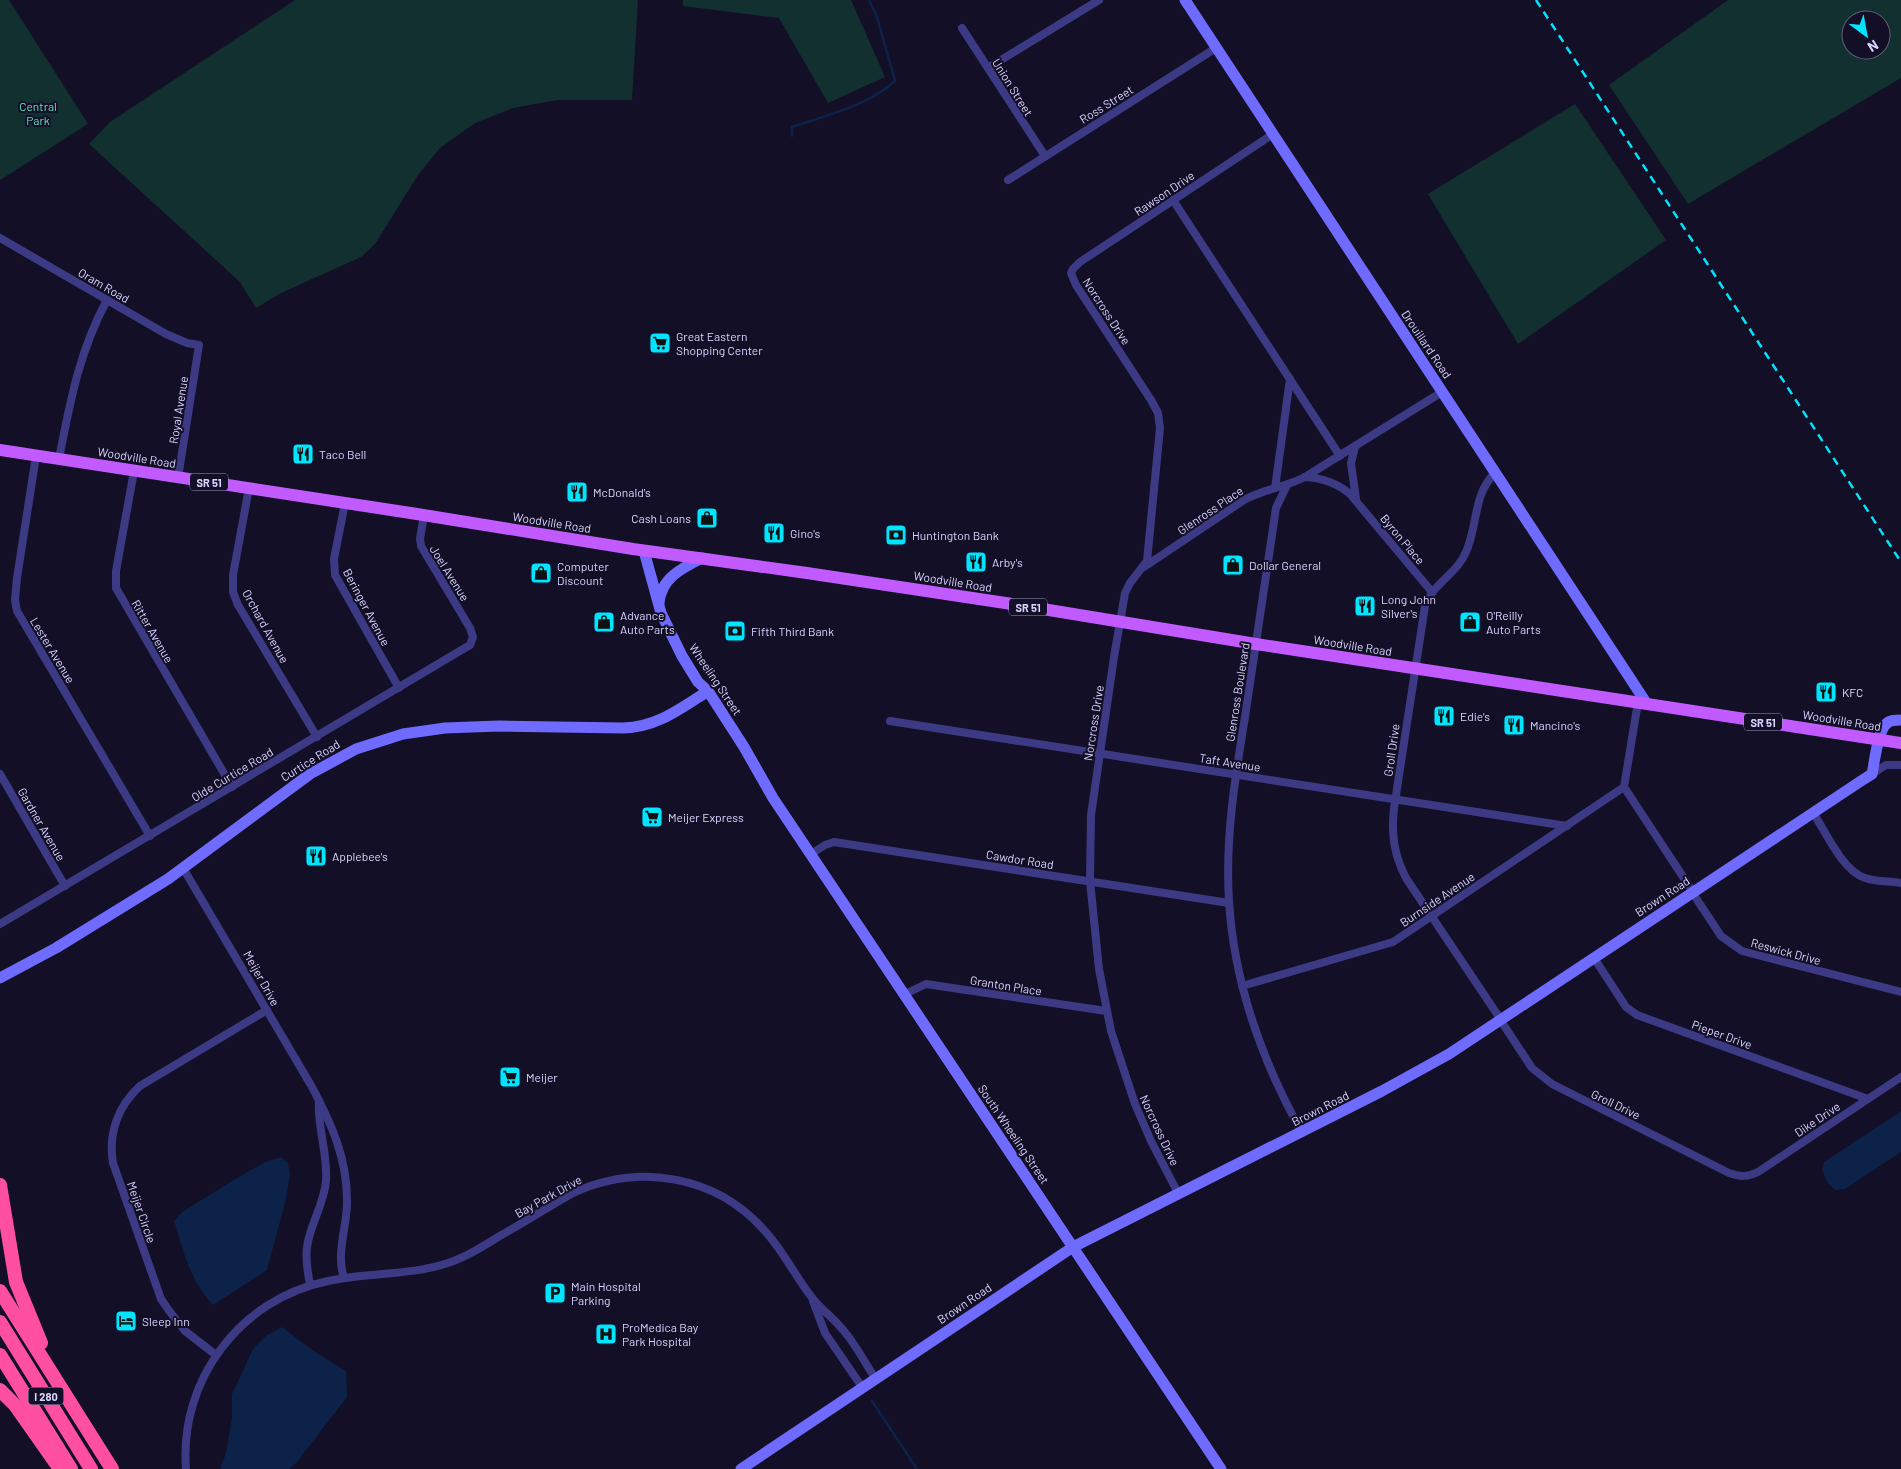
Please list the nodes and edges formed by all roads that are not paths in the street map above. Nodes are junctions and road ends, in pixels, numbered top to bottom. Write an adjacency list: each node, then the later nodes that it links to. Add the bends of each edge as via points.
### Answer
1 (1099, 0): 5 (street)
2 (1185, 0): 4 (street, Drouillard Road)
3 (962, 28): 5 (street, Union Street)
4 (1216, 48): 6 (street, Drouillard Road); 7 (street, Ross Street)
5 (988, 68): 7 (street, Union Street)
6 (1273, 134): 9 (street, Rawson Drive); 15 (street, Drouillard Road)
7 (1045, 156): 8 (street, Ross Street)
8 (1008, 180)
9 (1173, 200): 11 (street, Rawson Drive, via 1080,262); 14 (street)
10 (1, 240): 12 (street, Oram Road)
11 (1072, 273): 33 (street, Norcross Drive, via 1076,285 1158,413 1160,443 1149,548)
12 (106, 300): 13 (street, Oram Road, via 166,334); 20 (street, via 77,370)
13 (199, 345): 24 (street, Royal Avenue)
14 (1290, 379): 19 (street); 27 (street)
15 (1442, 392): 16 (street); 22 (street, Drouillard Road)
16 (1355, 446): 19 (street); 28 (street, via 1351,463)
17 (0, 450): 18 (main road, Woodville Road / SR 51)
18 (36, 456): 20 (main road, Woodville Road / SR 51); 59 (street, Lester Avenue, via 17,578 16,611)
19 (1340, 456): 23 (street)
20 (59, 459): 21 (main road, Woodville Road / SR 51)
21 (134, 471): 24 (main road, Woodville Road / SR 51); 53 (street, Ritter Avenue, via 116,571 116,588)
22 (1495, 473): 34 (street, Groll Drive, via 1482,490 1470,543 1462,561); 42 (street, Drouillard Road)
23 (1305, 477): 25 (street); 28 (street, Byron Place, via 1337,485)
24 (178, 478): 26 (main road, Woodville Road / SR 51)
25 (1287, 485): 27 (street); 38 (street, Glenross Boulevard, via 1276,508)
26 (249, 488): 29 (main road, Woodville Road / SR 51); 45 (street, Orchard Avenue, via 232,575 235,598)
27 (1275, 488): 33 (street, Glenross Place, via 1244,500)
28 (1357, 501): 34 (street, Byron Place)
29 (345, 503): 30 (main road, Woodville Road / SR 51); 40 (street, Beringer Avenue, via 334,570)
30 (424, 515): 31 (main road, Woodville Road / SR 51); 37 (street, Joel Avenue, via 421,546 469,625)
31 (644, 551): 32 (main road, Woodville Road / SR 51); 35 (street, Wheeling Street)
32 (702, 558): 35 (street, via 670,577 662,590); 36 (main road, Woodville Road / SR 51)
33 (1144, 567): 36 (street, Norcross Drive, via 1127,588)
34 (1432, 592): 39 (street, Groll Drive, via 1425,606)
35 (659, 607): 41 (street, Wheeling Street, via 682,656 698,682)
36 (1120, 622): 38 (main road, Woodville Road / SR 51); 48 (street, Norcross Drive)
37 (472, 640): 40 (street, Olde Curtice Road, via 466,648)
38 (1256, 644): 39 (main road, Woodville Road / SR 51); 51 (street, Glenross Boulevard)
39 (1414, 668): 42 (main road, Woodville Road / SR 51); 55 (street, Groll Drive)
40 (399, 688): 45 (street, Olde Curtice Road)
41 (708, 691): 57 (street, Wheeling Street); 61 (street, Curtice Road, via 669,716 642,726 454,727 417,731 374,742 310,774)
42 (1642, 703): 46 (main road, Woodville Road / SR 51); 54 (street)
43 (1901, 720): 46 (street, via 1886,724)
44 (890, 721): 48 (street, Taft Avenue)
45 (317, 737): 53 (street, Olde Curtice Road)
46 (1879, 740): 47 (main road, Woodville Road / SR 51); 52 (street)
47 (1901, 743)
48 (1099, 754): 51 (street, Taft Avenue); 62 (street, Norcross Drive, via 1091,815)
49 (1901, 765): 52 (street, via 1886,765)
50 (0, 774): 64 (street, Gardner Avenue)
51 (1236, 774): 55 (street, Taft Avenue); 66 (street, Glenross Boulevard, via 1228,840)
52 (1872, 774): 56 (street, Brown Road)
53 (232, 787): 59 (street, Olde Curtice Road)
54 (1624, 787): 58 (street, Burnside Avenue); 65 (street, Reswick Drive)
55 (1396, 799): 58 (street, Taft Avenue); 67 (street, Groll Drive, via 1392,826 1395,852 1406,878)
56 (1814, 814): 63 (street, via 1845,863 1855,873 1867,879); 65 (street, Brown Road)
57 (785, 815): 60 (street, South Wheeling Street)
58 (1567, 826): 67 (street, Burnside Avenue)
59 (150, 836): 64 (street, Olde Curtice Road)
60 (811, 854): 62 (street, Cawdor Road, via 834,842); 73 (street, South Wheeling Street)
61 (183, 868): 70 (street, Curtice Road, via 56,948); 74 (street, Meijer Drive)
62 (1090, 882): 66 (street, Cawdor Road); 75 (street, Norcross Drive)
63 (1901, 883)
64 (65, 886): 68 (street, Olde Curtice Road)
65 (1692, 892): 69 (street, Brown Road); 72 (street, Reswick Drive, via 1721,936 1742,951)
66 (1229, 903): 71 (street, Glenross Boulevard)
67 (1431, 916): 71 (street, Burnside Avenue, via 1388,944); 76 (street, Groll Drive)
68 (0, 924)
69 (1594, 958): 76 (street, Brown Road); 78 (street, Pieper Drive, via 1626,1007 1637,1015)
70 (0, 978)
71 (1242, 986): 80 (street, Glenross Boulevard, via 1264,1054)
72 (1901, 992)
73 (905, 994): 75 (street, Granton Place, via 926,984); 84 (street, South Wheeling Street)
74 (266, 1010): 79 (street, Meijer Drive); 91 (street, Meijer Circle, via 140,1086 124,1104 113,1131 113,1163 158,1292 185,1331)
75 (1106, 1011): 83 (street, Norcross Drive, via 1135,1104)
76 (1501, 1021): 80 (street, Brown Road, via 1407,1079); 81 (street, Groll Drive, via 1532,1068 1552,1084 1728,1173)
77 (1901, 1077): 78 (street, Dike Drive)
78 (1868, 1099): 81 (street, Dike Drive, via 1758,1172)
79 (319, 1100): 85 (street, Meijer Drive, via 333,1128 343,1163 347,1196 341,1256); 86 (street, Meijer Drive, via 326,1172 323,1198 307,1248)
80 (1302, 1133): 83 (street, Brown Road)
81 (1745, 1176)
82 (0, 1185): 92 (highway, via 16,1282)
83 (1179, 1195): 84 (street, Brown Road)
84 (1073, 1248): 93 (street, Brown Road); 102 (street, South Wheeling Street)
85 (344, 1278): 86 (street, Bay Park Drive); 88 (street, Bay Park Drive, via 448,1263 582,1189 620,1178 658,1176 693,1183 742,1209 770,1237)
86 (310, 1285): 91 (street, Bay Park Drive, via 259,1310)
87 (0, 1291): 92 (highway)
88 (811, 1297): 93 (street, Bay Park Drive, via 845,1331); 94 (street, Bay Park Drive, via 825,1333)
89 (0, 1322): 98 (highway, I 280)
90 (0, 1355): 97 (highway, I 280)
91 (216, 1355): 100 (street, via 202,1379 191,1412)
92 (54, 1376): 99 (highway)
93 (875, 1378): 94 (street, Brown Road)
94 (862, 1388): 101 (street, Brown Road)
95 (0, 1390): 96 (highway, via 15,1405)
96 (60, 1469)
97 (71, 1469)
98 (91, 1469)
99 (112, 1469)
100 (186, 1469)
101 (741, 1469)
102 (1221, 1469)

